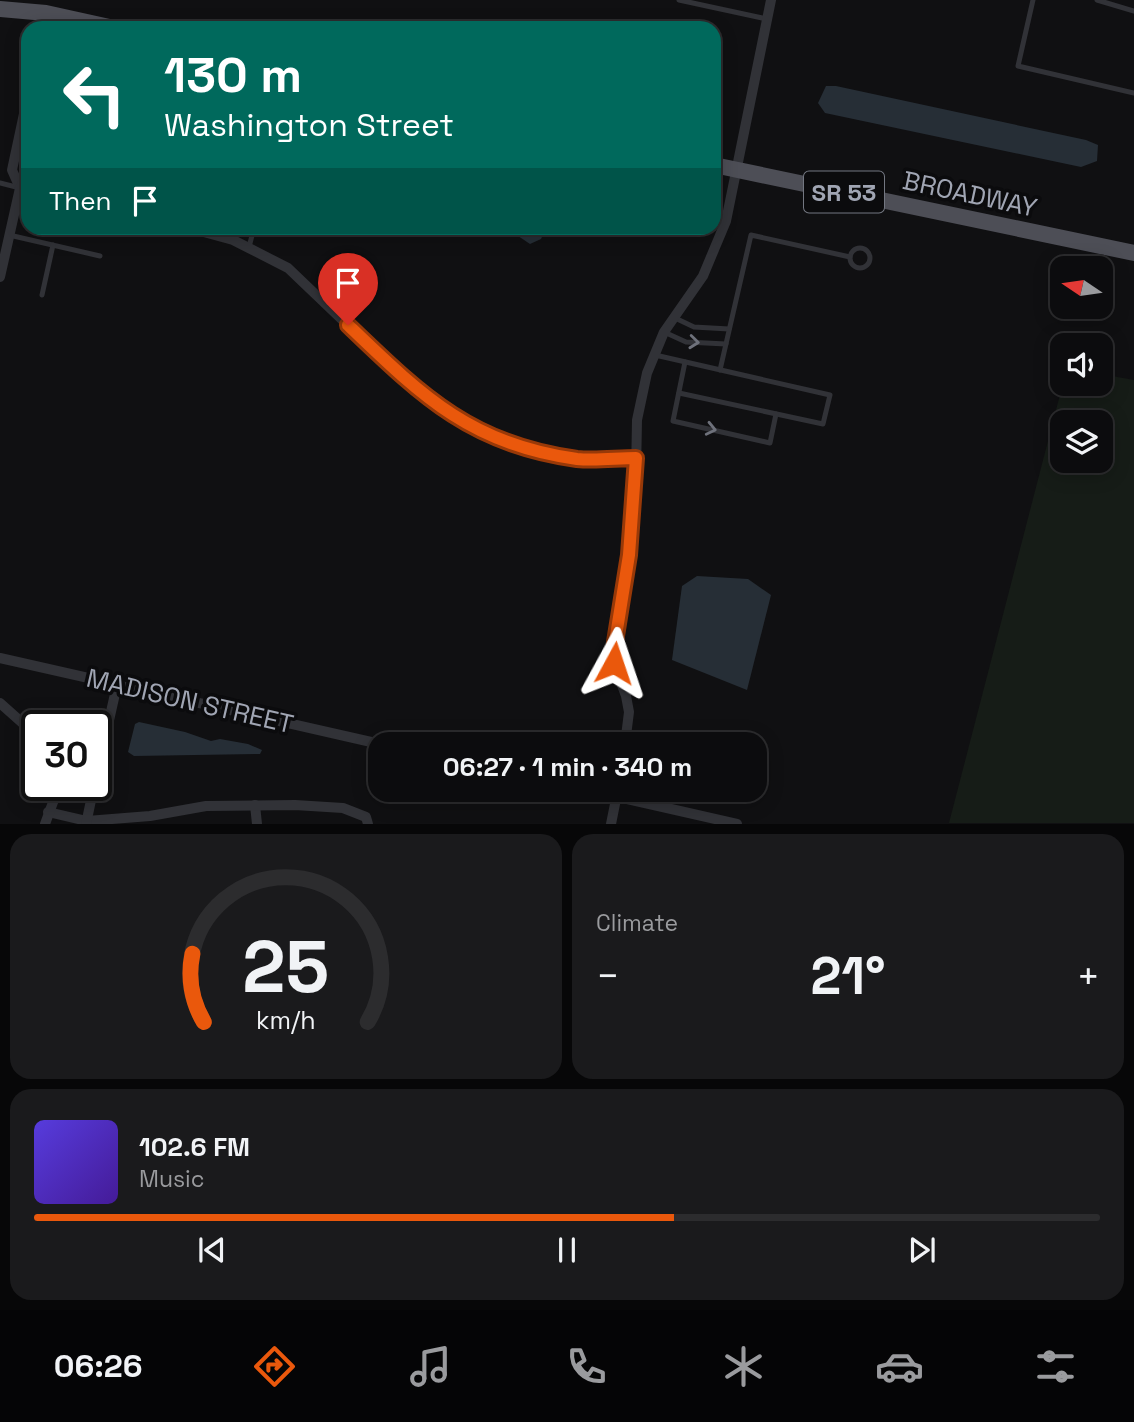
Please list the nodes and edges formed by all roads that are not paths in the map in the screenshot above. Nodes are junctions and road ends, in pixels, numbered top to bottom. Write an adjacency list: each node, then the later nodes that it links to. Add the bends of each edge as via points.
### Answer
1 (16, 0): 9 (main road)
2 (679, 0): 8 (lane)
3 (771, 0): 8 (street)
4 (1033, 0): 10 (lane, via 1018,66)
5 (1097, 0): 7 (lane)
6 (0, 9): 9 (main road)
7 (1134, 11)
8 (767, 19): 13 (street)
9 (44, 20)
10 (1134, 93)
11 (21, 128): 15 (street, via 12,170)
12 (721, 167): 13 (main road, BROADWAY / SR 53)
13 (737, 170): 18 (street); 25 (main road, BROADWAY / SR 53)
14 (0, 183): 16 (lane)
15 (21, 184)
16 (21, 188)
17 (21, 198): 19 (street)
18 (721, 233)
19 (9, 235): 23 (lane); 28 (street)
20 (211, 235): 24 (street)
21 (252, 235): 24 (lane)
22 (720, 235): 30 (street, via 703,276)
23 (53, 245): 26 (lane); 29 (lane)
24 (249, 247): 39 (street, via 288,268 401,376 462,422 495,439 579,459)
25 (1134, 253)
26 (100, 256)
27 (850, 257): 31 (lane, via 751,234)
28 (0, 277)
29 (42, 295)
30 (674, 318): 31 (lane, via 694,327); 32 (street)
31 (729, 329): 33 (lane)
32 (664, 332): 33 (lane, one-way to 33, via 686,342); 34 (street)
33 (726, 344): 36 (lane)
34 (655, 355): 35 (lane); 39 (street, via 637,421)
35 (685, 362): 36 (lane); 37 (lane)
36 (720, 370): 38 (lane, via 830,395 823,424)
37 (678, 393): 38 (lane); 38 (lane, one-way to 38, via 673,421 770,443)
38 (776, 414)
39 (636, 458): 45 (street, via 614,663 629,712)
40 (0, 658): 41 (street, MADISON STREET)
41 (117, 685): 43 (street); 46 (street, MADISON STREET)
42 (0, 703): 44 (street)
43 (111, 710)
44 (21, 722)
45 (626, 732)
46 (368, 741)
47 (53, 801): 52 (street)
48 (91, 801): 54 (street)
49 (615, 802): 57 (street)
50 (652, 802): 58 (street)
51 (256, 805): 53 (street, via 206,806); 55 (street); 56 (street, via 343,808 366,817)
52 (47, 818): 54 (street)
53 (150, 820): 54 (street)
54 (86, 822)
55 (257, 824)
56 (368, 824)
57 (611, 824)
58 (737, 824)

